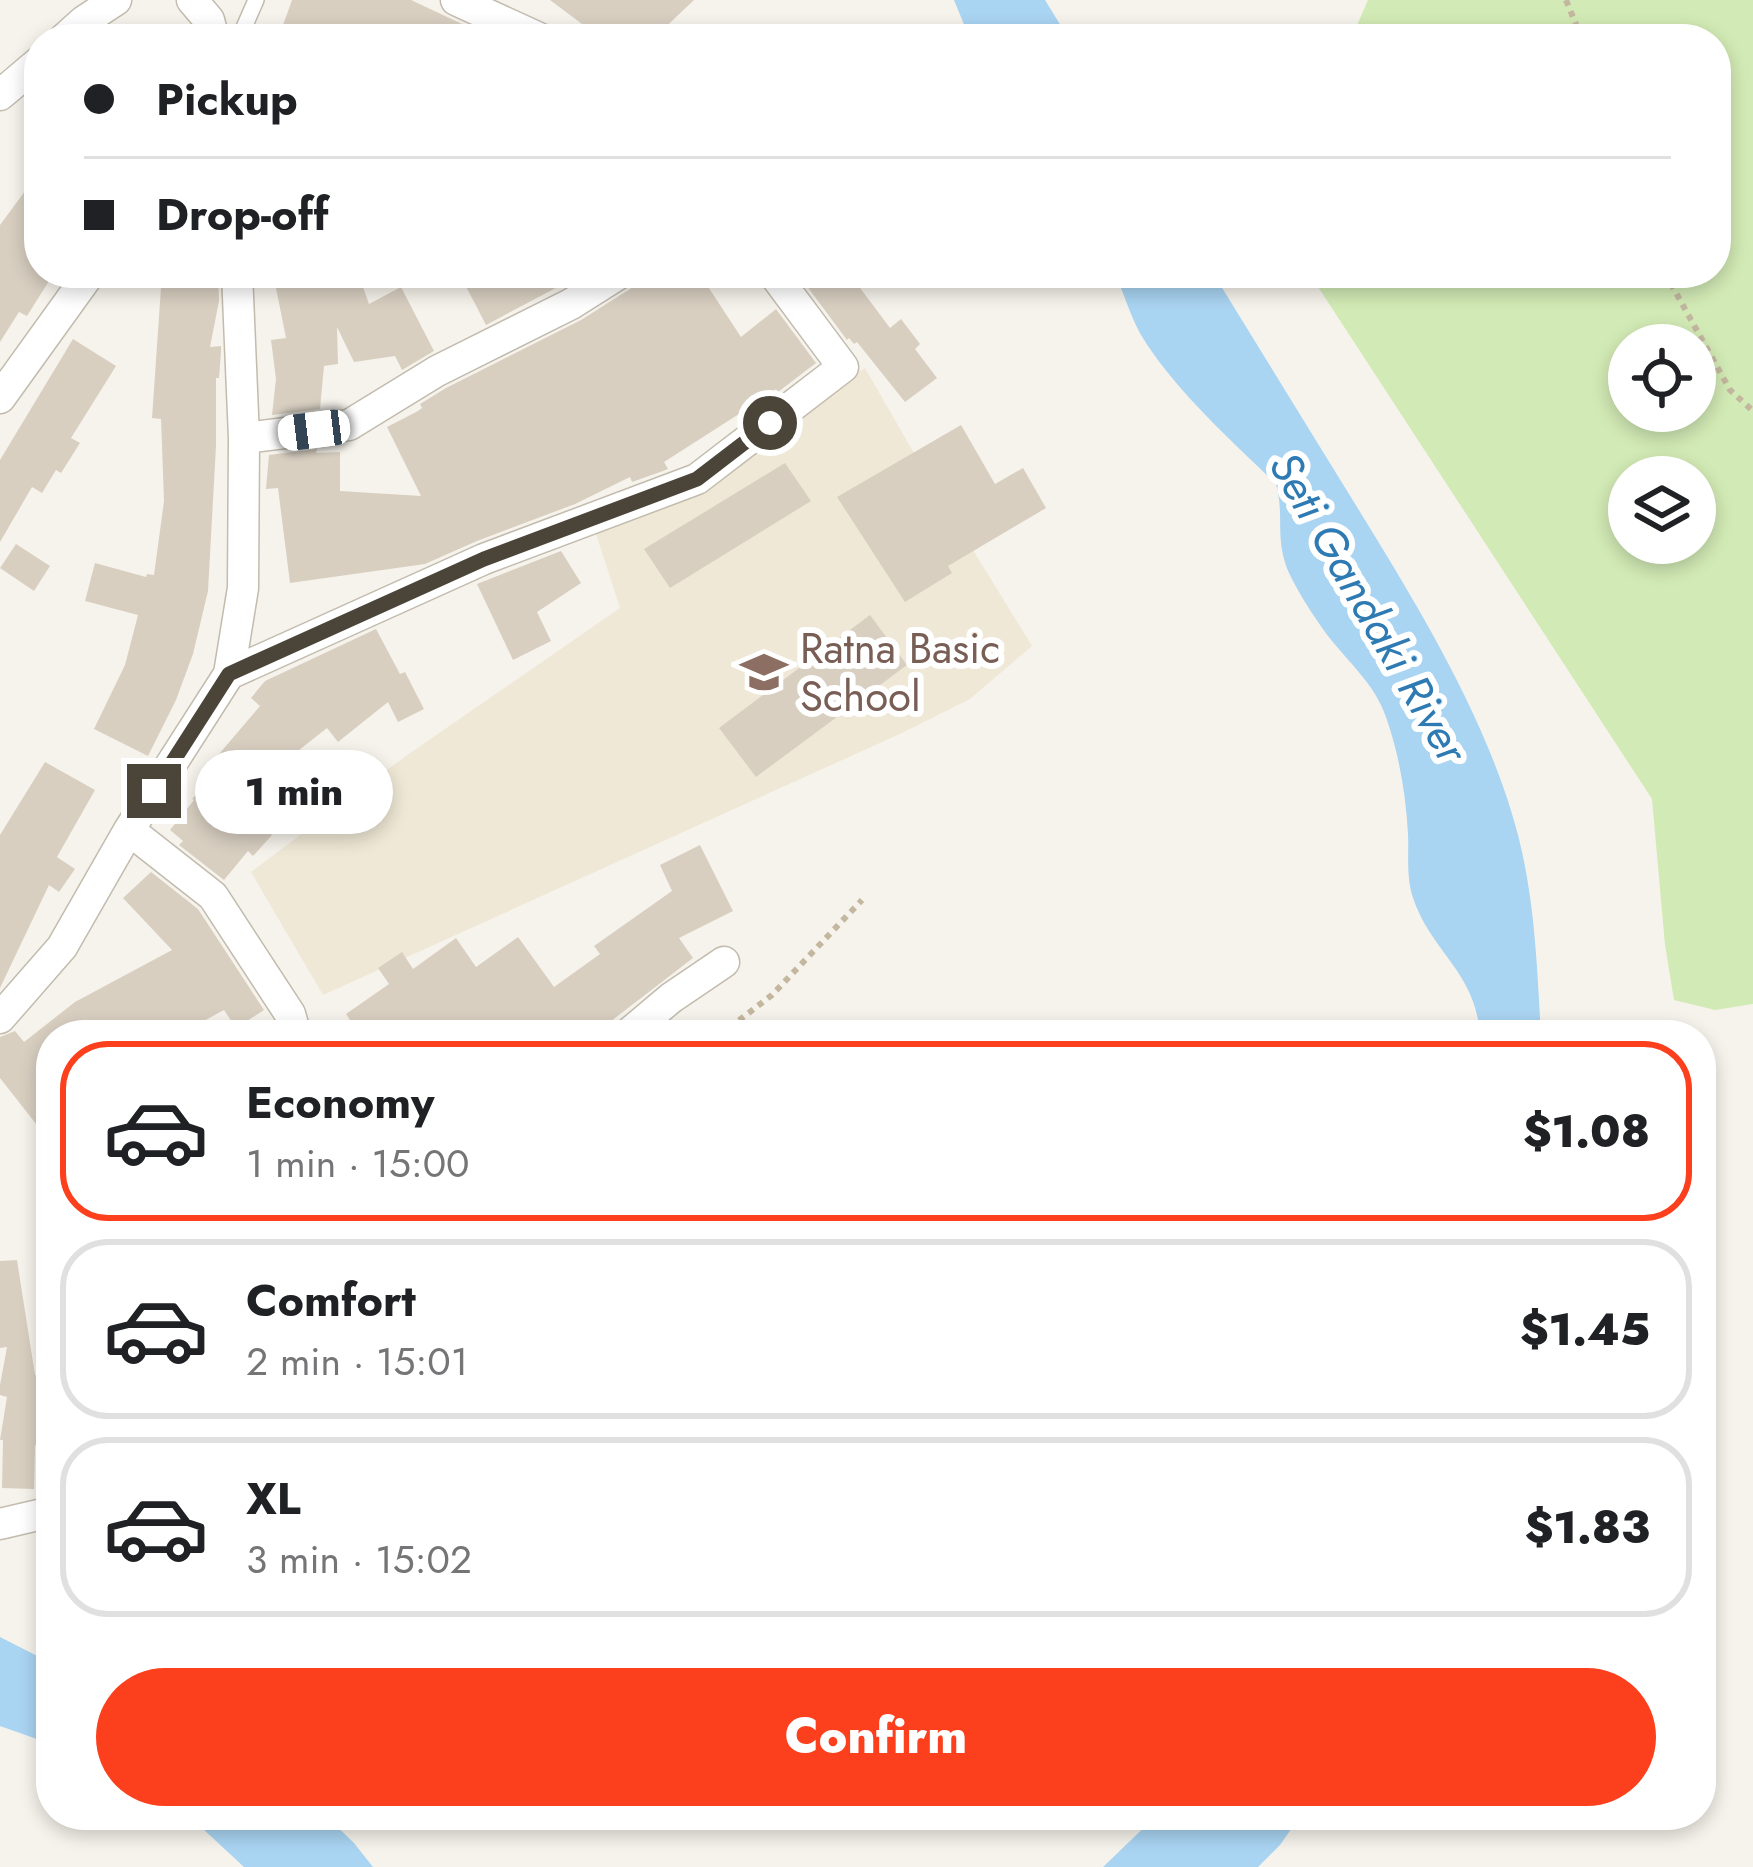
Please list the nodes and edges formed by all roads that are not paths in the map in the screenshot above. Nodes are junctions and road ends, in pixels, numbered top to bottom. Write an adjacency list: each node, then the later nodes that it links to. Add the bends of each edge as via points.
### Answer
1 (116, 0): 3 (street)
2 (456, 0): 4 (street)
3 (81, 24)
4 (508, 24)
5 (24, 75): 6 (street)
6 (0, 95)
7 (79, 288): 11 (street)
8 (238, 288): 12 (street)
9 (596, 288): 12 (street, via 349,425)
10 (784, 288): 13 (street, via 843,368 697,479 484,559)
11 (0, 398)
12 (244, 438): 13 (street, via 243,588)
13 (229, 674): 14 (street)
14 (128, 830): 16 (street, via 62,947); 17 (street, via 213,896)
15 (724, 962): 18 (street)
16 (0, 1018)
17 (292, 1020)
18 (645, 1020)
19 (36, 1516): 20 (street)
20 (0, 1524)

